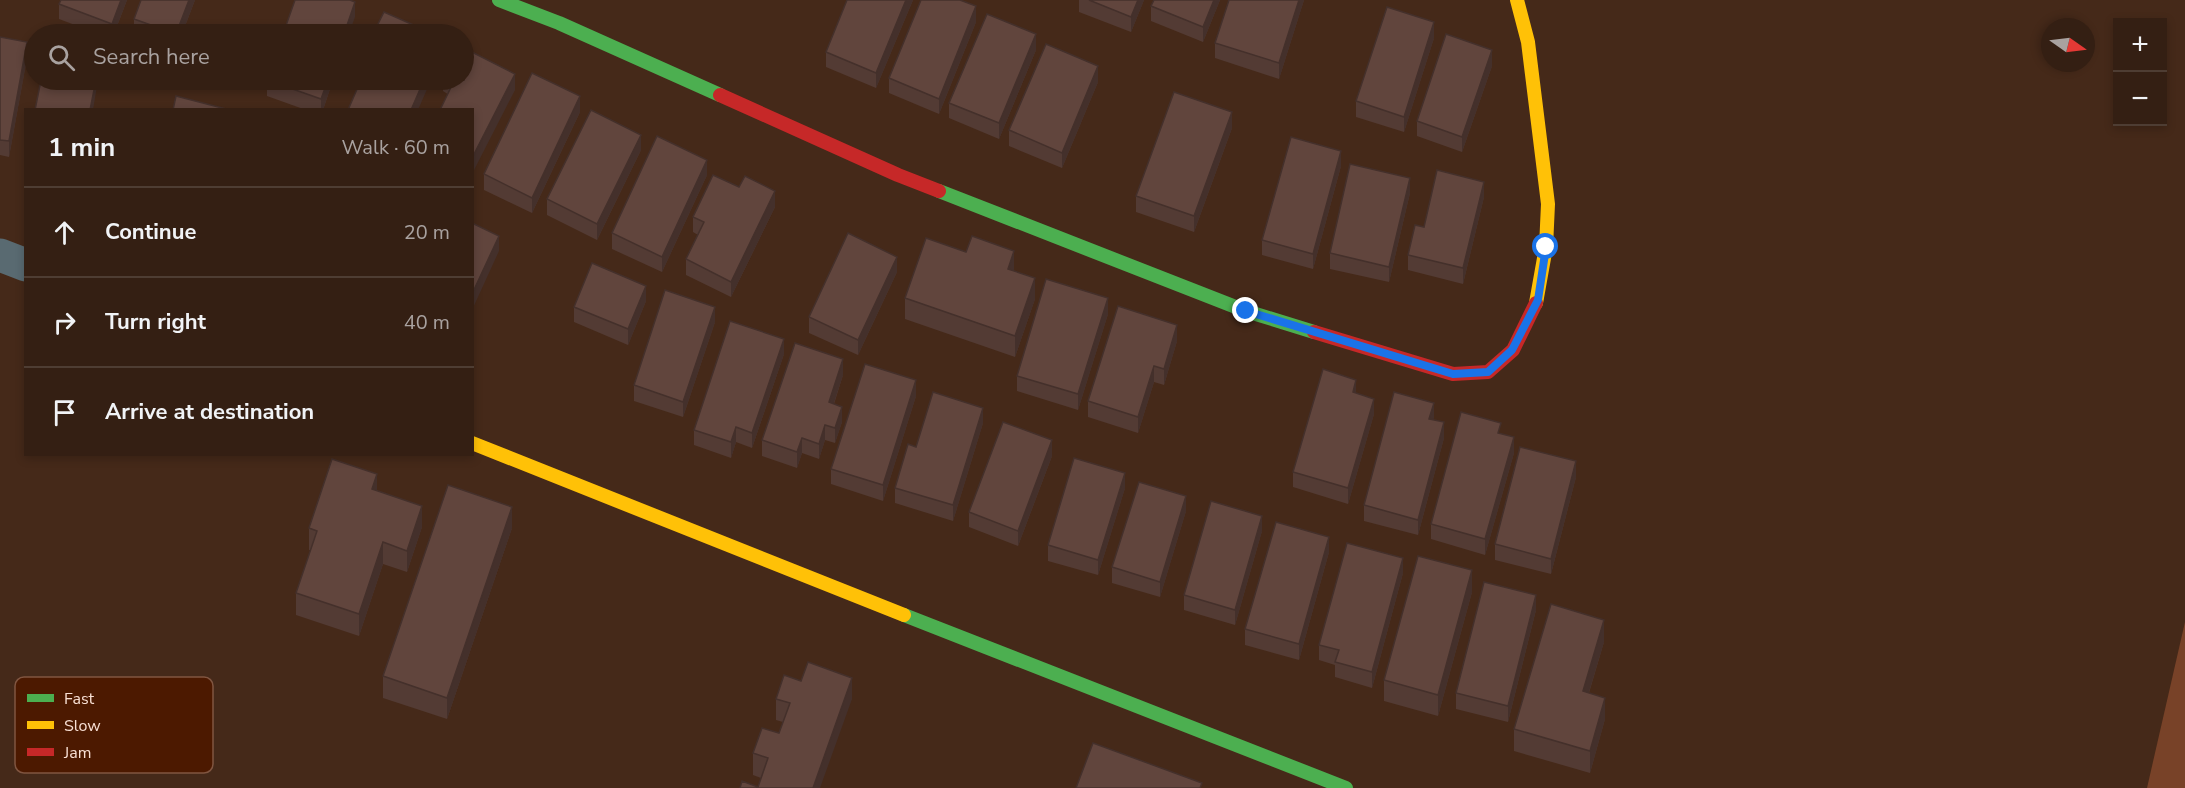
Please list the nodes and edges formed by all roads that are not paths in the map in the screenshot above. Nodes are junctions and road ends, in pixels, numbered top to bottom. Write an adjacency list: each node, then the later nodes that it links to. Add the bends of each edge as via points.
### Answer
1 (499, 0): 2 (street, via 919,183 1246,311 1453,374 1488,372 1512,350 1538,300 1548,204 1528,42)
2 (1517, 0)
3 (0, 255): 4 (street)
4 (24, 264)
5 (474, 444): 6 (street)
6 (1346, 788)

